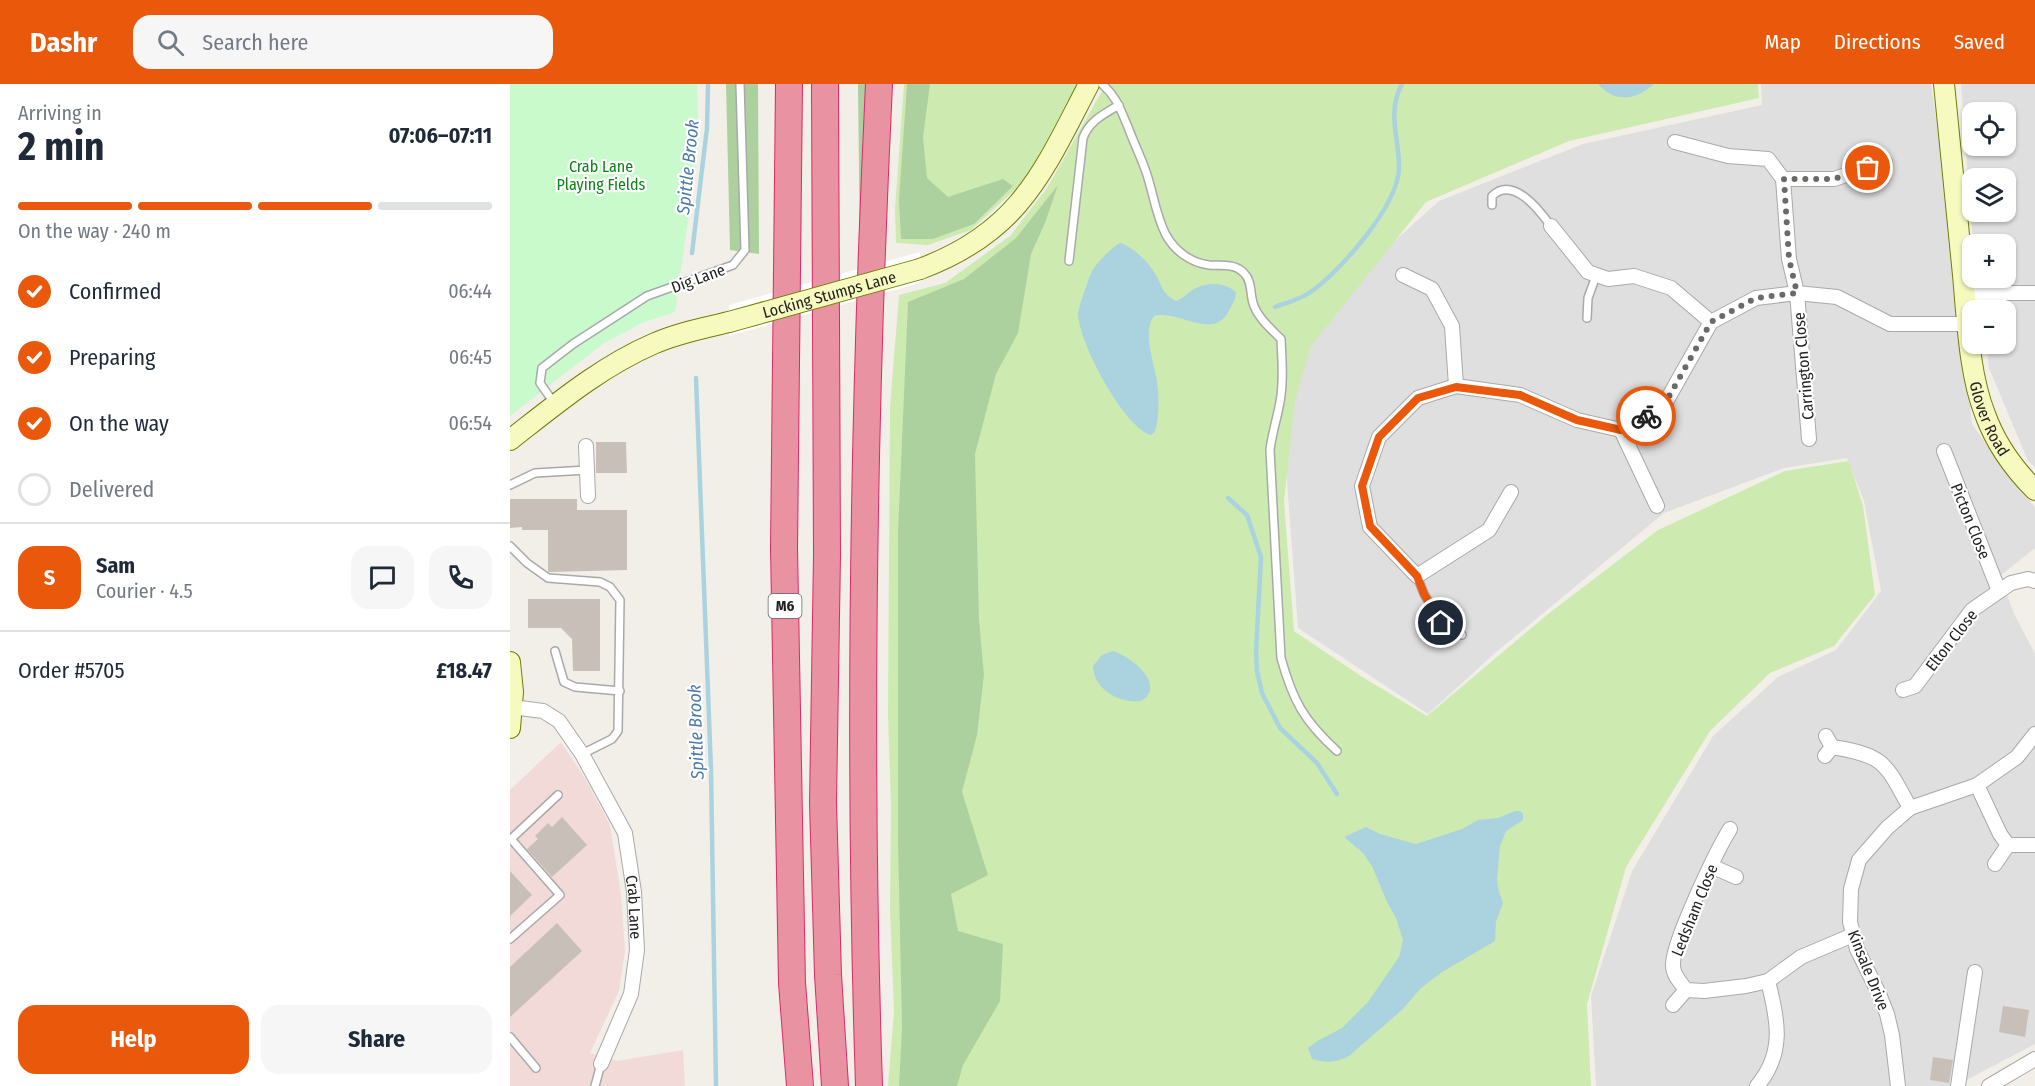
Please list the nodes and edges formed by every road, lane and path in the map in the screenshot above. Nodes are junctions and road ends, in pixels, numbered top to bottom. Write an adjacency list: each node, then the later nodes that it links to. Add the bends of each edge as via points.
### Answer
1 (740, 84): 27 (lane, Dig Lane, via 745,250 733,266 647,296 542,368 540,383)
2 (788, 84): 74 (highway, M6, via 784,548 792,983)
3 (826, 84): 75 (highway, via 824,803)
4 (879, 84): 76 (highway, via 862,705)
5 (1089, 84): 27 (street, Locking Stumps Lane, bridge, via 1036,182 1008,216 969,247 920,269 654,343 621,359)
6 (1102, 84): 8 (lane)
7 (1944, 84): 20 (street, Glover Road)
8 (1119, 105): 14 (lane, via 1086,128); 52 (lane, via 1166,234 1175,248 1190,260 1233,266 1244,272 1250,282 1253,305 1281,339 1282,380 1270,450 1281,658 1290,689 1304,716)
9 (1675, 142): 11 (street, via 1728,156 1768,159)
10 (1885, 162): 11 (street, via 1834,179)
11 (1784, 179): 18 (street, Carrington Close, via 1789,259)
12 (1492, 205): 13 (lane, via 1492,196 1497,191 1509,189 1525,197)
13 (1551, 226): 16 (street, via 1588,272)
14 (1069, 261)
15 (1403, 275): 26 (street, via 1432,289 1452,326)
16 (1596, 276): 22 (lane, via 1588,298); 23 (street, via 1634,276 1671,288)
17 (2035, 278): 19 (street)
18 (1797, 293): 23 (street, Carrington Close, via 1756,298); 24 (street, Carrington Close, via 1838,297 1890,324); 29 (street, Carrington Close)
19 (2034, 293): 20 (street)
20 (1965, 294): 21 (street, Glover Road)
21 (1966, 300)
22 (1587, 318)
23 (1711, 322): 28 (street, via 1663,407)
24 (1962, 324)
25 (1972, 354): 35 (street, Glover Road, via 1984,414 1997,441)
26 (1456, 387): 28 (street, via 1520,395 1577,420); 40 (street, via 1418,398 1379,437 1362,486 1370,526)
27 (555, 405): 30 (street, Locking Stumps Lane)
28 (1621, 430): 38 (street)
29 (1809, 439)
30 (510, 440)
31 (586, 446): 33 (street)
32 (1944, 451): 42 (street, Picton Close)
33 (587, 470): 34 (lane, via 535,473); 37 (street)
34 (510, 484)
35 (2035, 490)
36 (1511, 492): 40 (street, via 1490,530)
37 (588, 496)
38 (1657, 506)
39 (510, 546): 47 (lane, via 548,578 600,582 620,600)
40 (1417, 576): 43 (lane, via 1447,631)
41 (2035, 581): 42 (street, Elton Close, via 2011,583)
42 (1999, 591): 46 (street, Elton Close, via 1972,610 1915,686)
43 (1462, 635)
44 (555, 651): 47 (lane, via 564,682 575,687)
45 (510, 662): 48 (street)
46 (1903, 690)
47 (620, 691): 53 (lane, via 618,731 612,739)
48 (512, 707): 49 (street); 53 (street, Crab Lane, via 543,711 554,717)
49 (510, 728)
50 (2035, 734): 54 (street, Kinsale Drive, via 2017,757)
51 (1828, 746): 56 (street, via 1867,753 1888,769)
52 (1337, 751)
53 (582, 754): 71 (street, Crab Lane, via 625,833 638,950 631,994)
54 (1977, 785): 56 (street, Kinsale Drive); 59 (street)
55 (558, 795): 64 (lane, via 511,839 560,895)
56 (1910, 808): 63 (street, Kinsale Drive, via 1858,860 1849,906)
57 (1730, 829): 61 (street, Ledsham Close)
58 (2035, 845): 59 (street)
59 (2008, 846): 60 (street)
60 (1995, 864)
61 (1711, 866): 62 (street); 67 (street, Ledsham Close, via 1674,952 1674,972)
62 (1736, 877)
63 (1853, 935): 66 (street, via 1801,957); 78 (street, Kinsale Drive, via 1887,1014)
64 (510, 939)
65 (1975, 972): 79 (street)
66 (1768, 981): 67 (street, via 1725,989); 77 (street, via 1777,1044 1774,1059)
67 (1686, 990): 68 (street)
68 (1673, 1005)
69 (510, 1037): 72 (lane)
70 (2035, 1059): 80 (street)
71 (601, 1064): 73 (lane)
72 (536, 1068)
73 (595, 1086)
74 (800, 1086)
75 (835, 1086)
76 (869, 1086)
77 (1757, 1086)
78 (1898, 1086)
79 (1958, 1086)
80 (1989, 1086)

